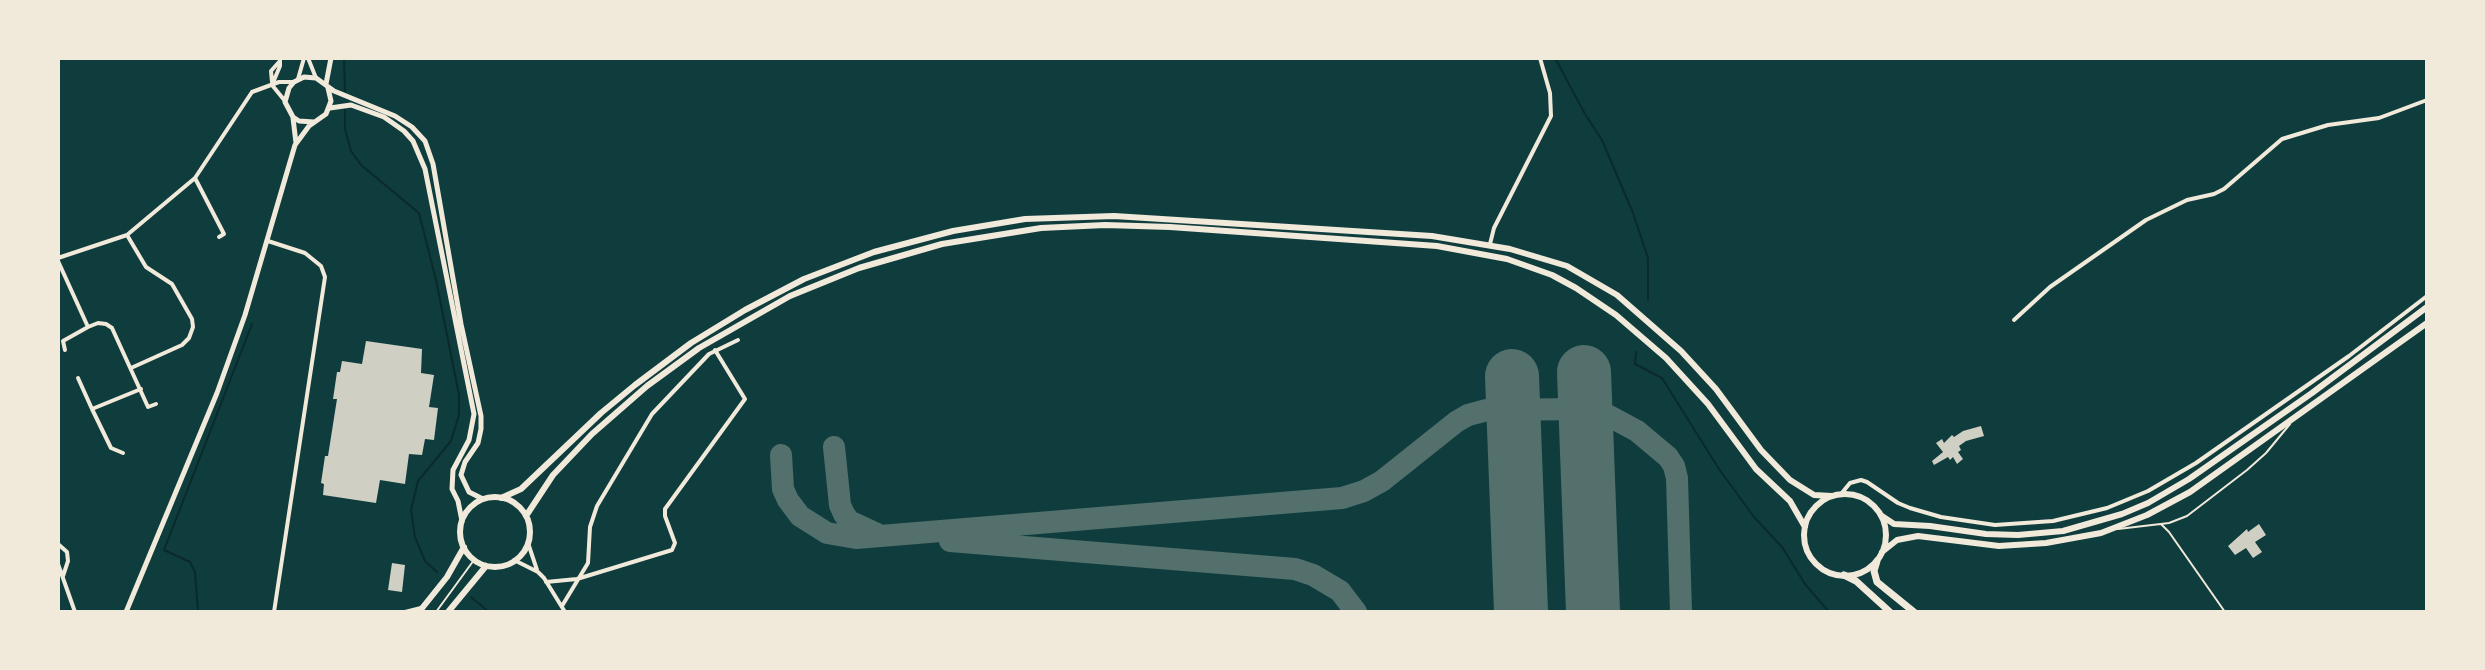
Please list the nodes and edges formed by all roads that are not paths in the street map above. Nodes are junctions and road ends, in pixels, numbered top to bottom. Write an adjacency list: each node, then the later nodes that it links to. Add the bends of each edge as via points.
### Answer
1 (306, 58): 6 (street); 7 (street)
2 (331, 58): 5 (street)
3 (1540, 58): 20 (street, via 1551,116)
4 (280, 59): 8 (street, via 271,71)
5 (328, 68): 6 (street); 9 (street)
6 (317, 78): 7 (street); 9 (street)
7 (296, 80): 8 (street); 11 (street)
8 (272, 85): 11 (street); 16 (street, via 252,92)
9 (327, 86): 12 (street); 40 (street, via 395,116 425,141 481,416 478,443 461,475 469,492)
10 (2427, 100): 24 (street, via 2379,118 2288,137 2220,192 2187,200 2146,220 2050,287)
11 (285, 102): 13 (street)
12 (330, 108): 14 (street); 43 (street, via 351,105 398,126 413,141 425,169 474,414 469,440 453,470 452,489)
13 (293, 117): 14 (street); 15 (street)
14 (314, 122): 15 (street)
15 (295, 145): 19 (street)
16 (195, 178): 17 (street); 18 (street, via 224,234)
17 (127, 235): 21 (street); 30 (street, via 146,267 172,284 193,327 182,345)
18 (219, 237)
19 (268, 241): 64 (street, via 217,393); 65 (street, via 305,253 325,277)
20 (1490, 244): 38 (main road, via 1567,266 1617,295 1698,368 1781,472 1807,491); 39 (main road, via 1114,216 1025,219 926,238 804,279 691,343 635,385 521,489)
21 (58, 259): 26 (street)
22 (2427, 296): 37 (street, via 2216,449 2121,503 2053,521 1995,525 1917,510 1861,480)
23 (2427, 307): 42 (main road, via 2189,479 2122,514 2063,531 2018,535 1894,524)
24 (2014, 320)
25 (2427, 323): 33 (main road)
26 (88, 327): 28 (street, via 63,341); 30 (street, via 98,323 112,328)
27 (738, 340): 29 (street)
28 (65, 350)
29 (715, 350): 59 (street, via 660,404 635,440 597,506 588,563); 59 (street, via 745,399 665,509 674,548)
30 (131, 368): 32 (street)
31 (78, 378): 35 (street)
32 (141, 389): 34 (street, via 148,407); 35 (street)
33 (2318, 400): 44 (lane, via 2247,470 2187,516); 46 (main road, via 2190,492)
34 (156, 404)
35 (92, 409): 36 (street, via 111,448)
36 (123, 453)
37 (1841, 494): 38 (main road); 42 (main road, via 1865,499)
38 (1832, 496): 45 (main road, via 1814,508)
39 (501, 498): 40 (main road); 41 (main road)
40 (483, 499): 43 (main road)
41 (526, 516): 45 (main road, via 553,475 647,386 699,348 790,296 859,268 954,241 1105,225 1437,246 1507,259 1552,275 1616,315 1666,358 1756,469 1790,501); 47 (main road)
42 (1882, 516): 50 (main road)
43 (462, 521): 49 (main road)
44 (2160, 524): 46 (lane); 71 (lane)
45 (1805, 527): 57 (main road, via 1813,560)
46 (2101, 533): 50 (main road, via 2021,545 1918,536 1897,540)
47 (528, 543): 52 (main road); 56 (street)
48 (58, 544): 58 (street, via 67,552)
49 (464, 547): 51 (main road); 62 (main road)
50 (1882, 552): 53 (main road)
51 (474, 560): 55 (main road); 67 (lane)
52 (514, 560): 55 (main road); 56 (street)
53 (1877, 561): 57 (main road); 70 (highway, via 1877,582)
54 (58, 564): 58 (street)
55 (487, 566): 68 (main road)
56 (538, 572): 60 (street)
57 (1844, 575): 69 (highway)
58 (63, 578): 63 (street)
59 (577, 579): 60 (street); 61 (street)
60 (546, 582): 61 (street)
61 (564, 609)
62 (421, 610): 66 (street)
63 (75, 612)
64 (126, 612)
65 (274, 612)
66 (405, 612)
67 (436, 612)
68 (448, 612)
69 (1890, 612)
70 (1914, 612)
71 (2225, 612)

